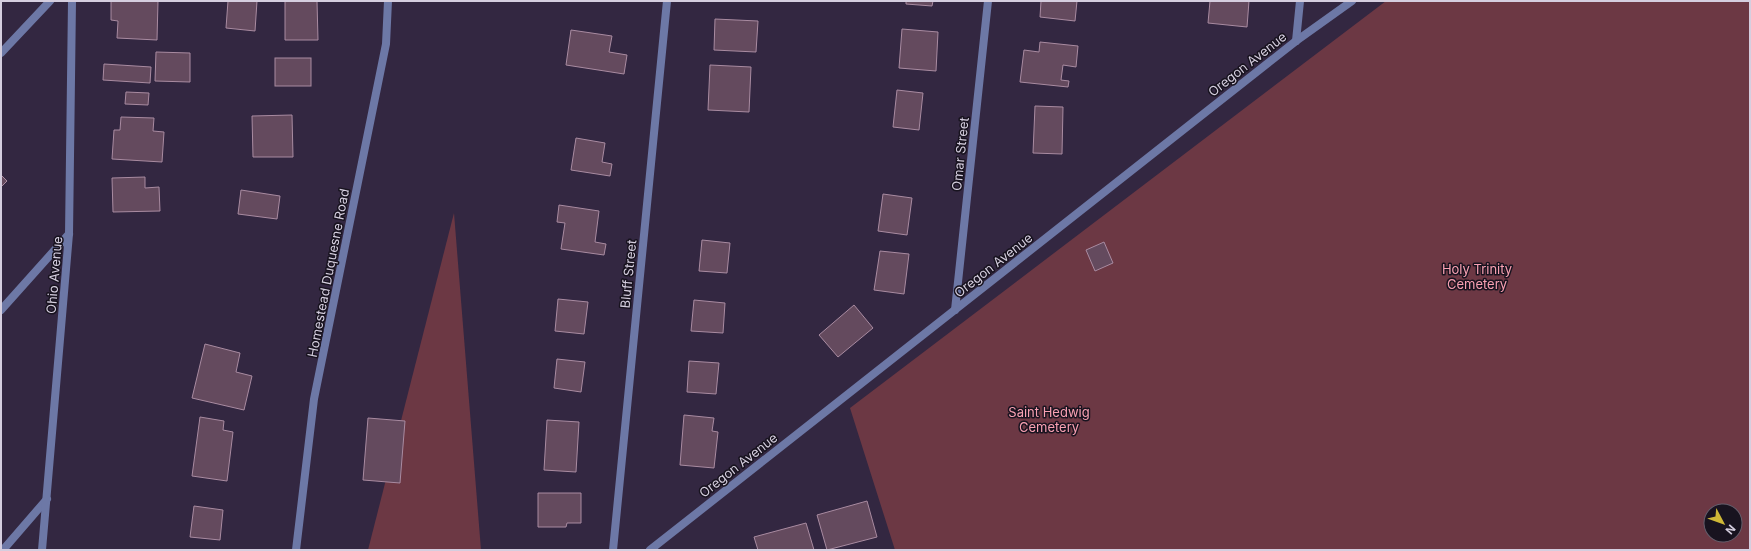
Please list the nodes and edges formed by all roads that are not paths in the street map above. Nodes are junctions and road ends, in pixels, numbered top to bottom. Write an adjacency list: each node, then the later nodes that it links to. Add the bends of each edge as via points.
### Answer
1 (50, 1): 9 (street)
2 (72, 1): 10 (street, Ohio Avenue)
3 (388, 1): 16 (street, Homestead Duquesne Road, via 386,44 314,399)
4 (667, 1): 17 (street, Bluff Street)
5 (988, 1): 12 (street, Omar Street)
6 (1300, 1): 8 (street)
7 (1352, 1): 8 (street, Oregon Avenue)
8 (1296, 41): 12 (street, Oregon Avenue)
9 (1, 53)
10 (70, 234): 11 (street); 13 (street, Ohio Avenue)
11 (1, 310)
12 (955, 310): 18 (street, Oregon Avenue)
13 (47, 499): 14 (street); 15 (street, Ohio Avenue)
14 (2, 550)
15 (42, 550)
16 (296, 550)
17 (613, 550)
18 (650, 550)

